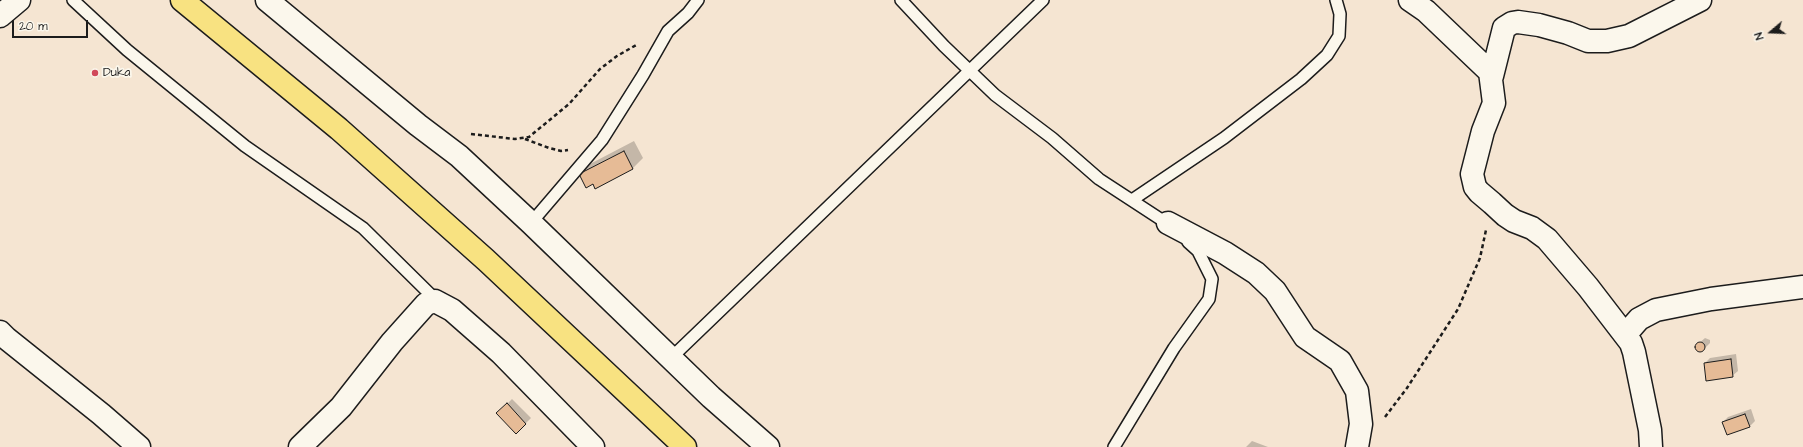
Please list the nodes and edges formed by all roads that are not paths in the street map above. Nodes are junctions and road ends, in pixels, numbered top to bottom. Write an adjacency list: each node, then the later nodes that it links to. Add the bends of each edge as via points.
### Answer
1 (19, 0): 11 (street)
2 (73, 0): 18 (lane, via 127,50 245,146 363,228)
3 (182, 0): 25 (highway, via 339,129 486,260)
4 (267, 0): 15 (street, via 459,156)
5 (698, 0): 15 (lane, via 668,31 602,140)
6 (901, 0): 12 (lane)
7 (1043, 0): 12 (lane)
8 (1336, 0): 14 (lane, via 1340,14 1339,36 1327,55 1301,79 1224,138)
9 (1410, 0): 13 (street, via 1426,11 1480,61)
10 (1700, 0): 13 (street, via 1629,36 1607,41 1588,41 1568,32 1539,25 1512,23 1504,28)
11 (0, 16)
12 (969, 70): 14 (lane, via 995,95 1052,138 1099,179); 21 (lane)
13 (1492, 76): 19 (street, via 1494,103 1483,131 1472,174 1475,187 1514,222 1532,228 1547,239)
14 (1132, 200): 16 (lane)
15 (531, 223): 21 (street)
16 (1168, 223): 27 (lane, via 1198,251 1212,279 1209,298 1174,348); 28 (street, via 1256,273 1275,291 1305,337 1340,361 1357,391 1361,424)
17 (1803, 287): 19 (street, via 1711,299 1656,310 1639,319)
18 (439, 302): 23 (street, via 426,304 392,342 341,408); 24 (street, via 468,323 501,353)
19 (1625, 335): 29 (street, via 1634,352 1650,430)
20 (2, 338): 22 (street, via 101,414)
21 (671, 358): 26 (street, via 710,397)
22 (139, 447)
23 (300, 447)
24 (593, 447)
25 (685, 447)
26 (768, 447)
27 (1114, 447)
28 (1357, 447)
29 (1651, 447)

